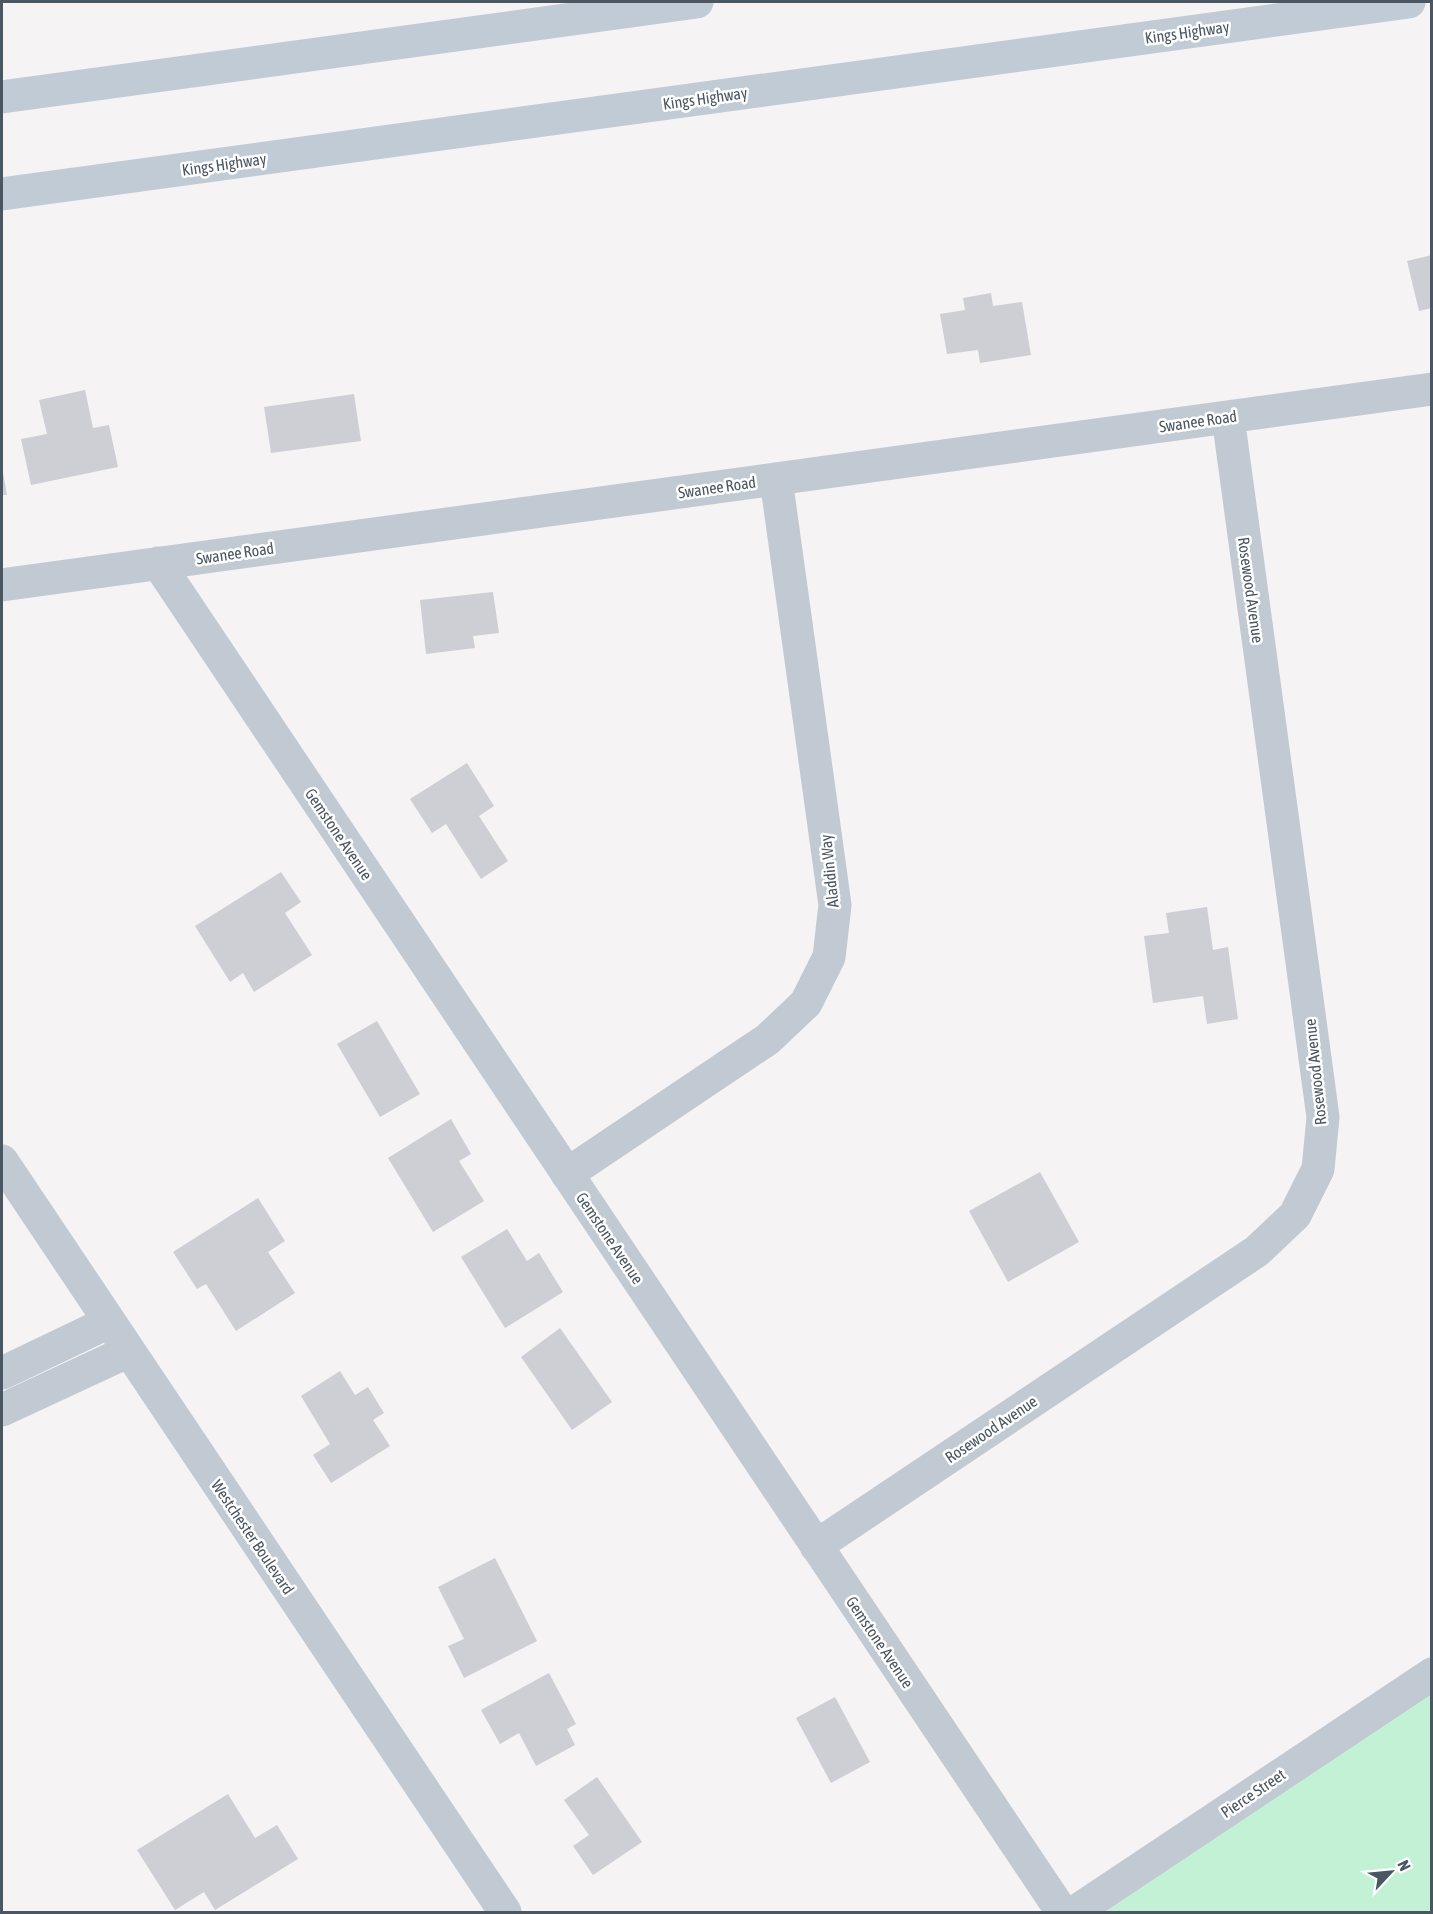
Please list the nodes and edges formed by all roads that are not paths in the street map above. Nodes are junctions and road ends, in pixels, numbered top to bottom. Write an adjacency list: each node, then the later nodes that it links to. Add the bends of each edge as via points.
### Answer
1 (697, 2): 3 (main road)
2 (1409, 2): 4 (main road, Kings Highway)
3 (2, 97)
4 (2, 194)
5 (1431, 389): 6 (street, Swanee Road)
6 (1228, 417): 7 (street, Swanee Road); 16 (street, Rosewood Avenue, via 1323,1117 1317,1169 1295,1215 1257,1251)
7 (776, 479): 8 (street, Swanee Road); 11 (street, Aladdin Way, via 834,905 829,957 806,1003 768,1040)
8 (158, 563): 9 (street, Swanee Road); 11 (street, Gemstone Avenue)
9 (2, 585)
10 (2, 1161): 12 (street, Westchester Boulevard)
11 (567, 1174): 16 (street, Gemstone Avenue)
12 (109, 1322): 13 (street, Westchester Boulevard); 14 (street)
13 (129, 1351): 15 (street); 18 (street, Westchester Boulevard)
14 (2, 1372)
15 (2, 1410)
16 (816, 1546): 19 (street, Gemstone Avenue)
17 (1431, 1674): 20 (street, Pierce Street)
18 (505, 1912)
19 (1062, 1912)
20 (1075, 1912)

